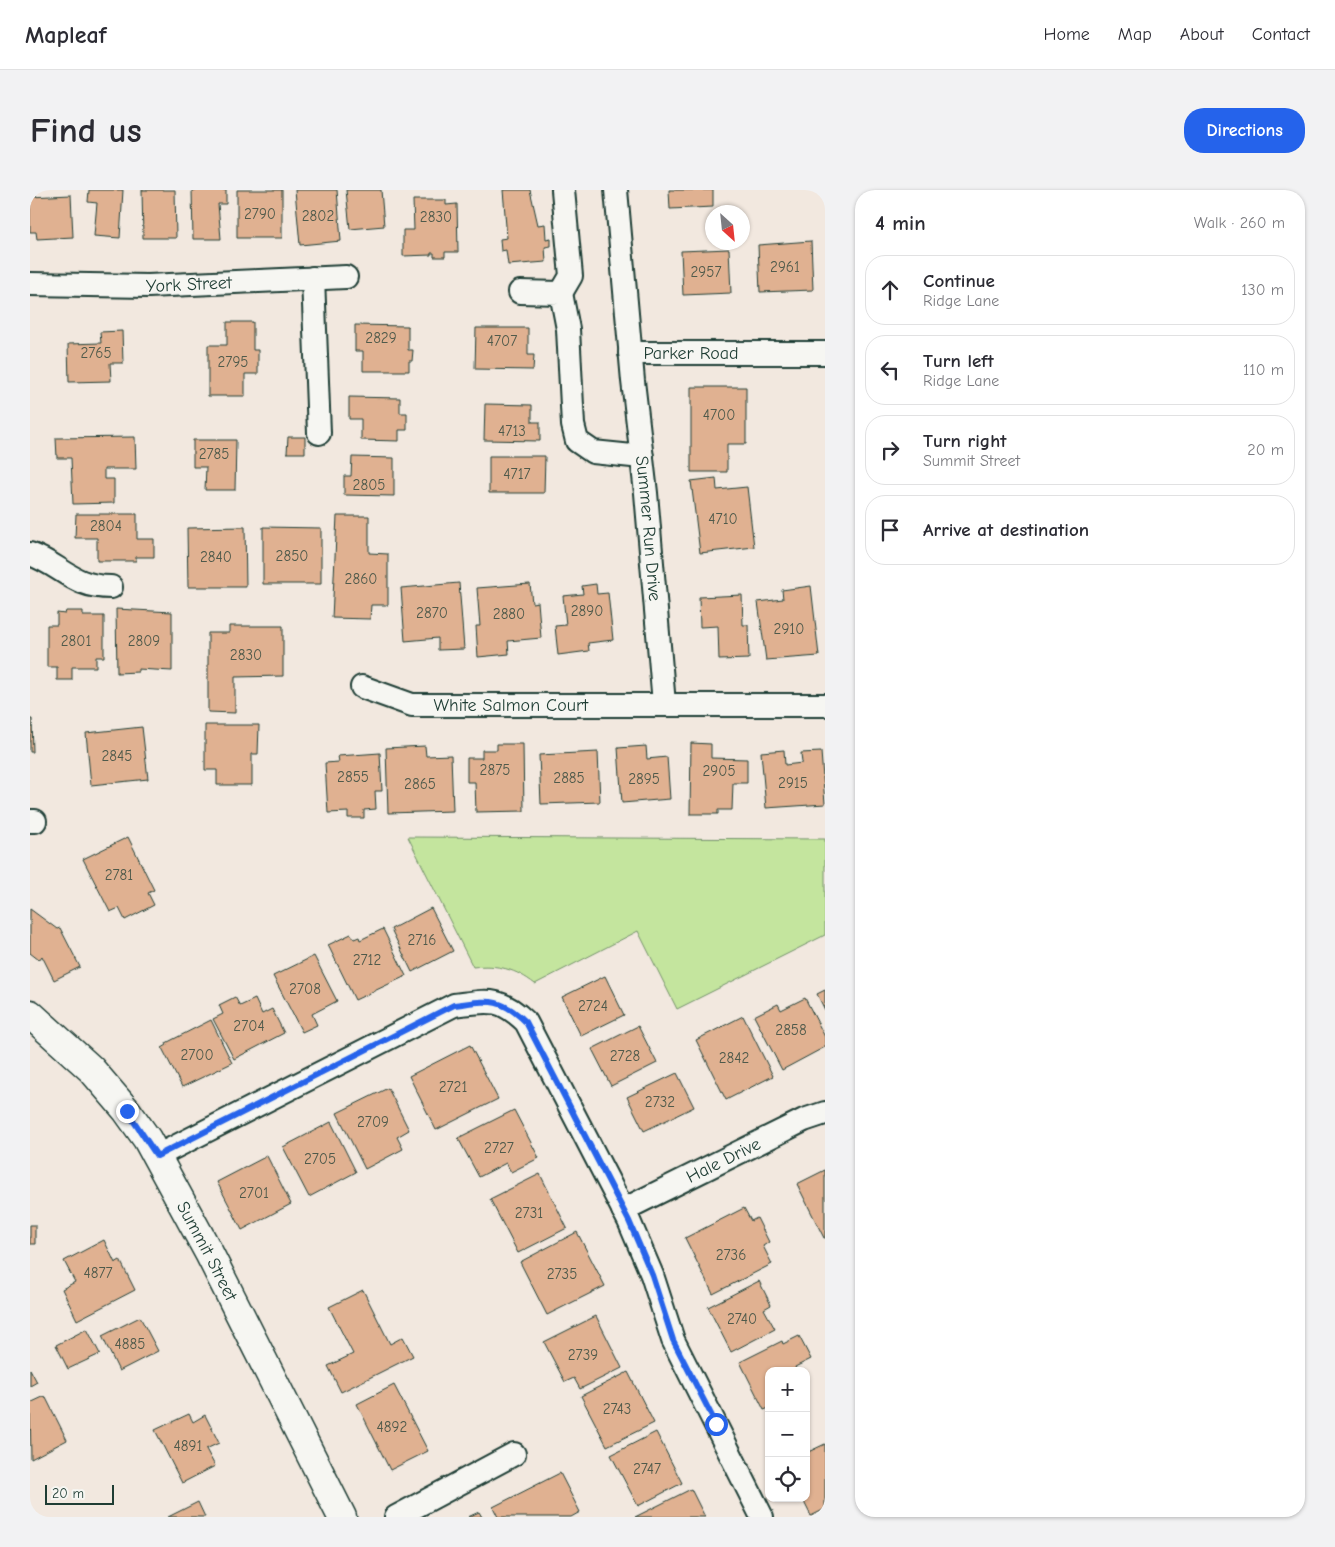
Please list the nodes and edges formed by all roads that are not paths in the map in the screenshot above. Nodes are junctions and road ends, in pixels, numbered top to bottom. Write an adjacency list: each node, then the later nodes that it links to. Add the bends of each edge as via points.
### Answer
1 (563, 190): 7 (street, via 571,276)
2 (616, 190): 9 (street, Parker Road)
3 (346, 277): 4 (street, York Street)
4 (313, 278): 5 (street, York Street, via 148,286); 10 (street)
5 (30, 284)
6 (520, 292): 7 (street)
7 (561, 293): 11 (street, via 568,329 573,425 578,441 593,452)
8 (825, 352): 9 (street, Parker Road)
9 (630, 354): 11 (street, Summer Run Drive)
10 (319, 433)
11 (642, 457): 15 (street, Summer Run Drive)
12 (30, 554): 13 (street, via 82,584)
13 (111, 587)
14 (362, 687): 15 (street, White Salmon Court, via 412,705)
15 (664, 704): 16 (street, White Salmon Court)
16 (825, 705)
17 (30, 1014): 19 (main road, Summit Street, via 97,1075 127,1111)
18 (825, 1113): 20 (street, Hale Drive, via 804,1120)
19 (157, 1156): 20 (street, via 454,1005 492,1001 512,1009 526,1022); 22 (main road, Summit Street)
20 (623, 1210): 24 (street, via 652,1275 673,1340)
21 (514, 1454): 23 (street)
22 (342, 1517)
23 (396, 1517)
24 (762, 1517)

